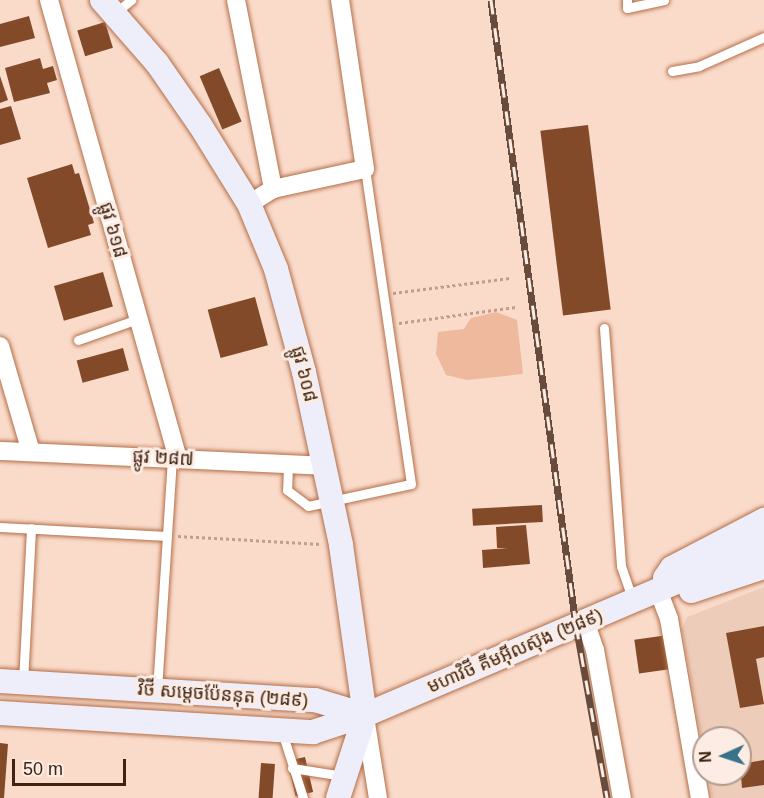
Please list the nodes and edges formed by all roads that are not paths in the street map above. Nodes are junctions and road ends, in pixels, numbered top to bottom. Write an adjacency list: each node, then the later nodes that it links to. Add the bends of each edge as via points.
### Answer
1 (49, 0): 12 (street, ផ្លូវ ៦១៨)
2 (236, 0): 10 (street)
3 (340, 0): 9 (street)
4 (627, 0): 5 (lane, via 627,8)
5 (664, 0)
6 (116, 4): 11 (main road, ផ្លូវ ៦០៨)
7 (764, 37): 8 (lane, via 699,66)
8 (672, 71)
9 (365, 169): 10 (street); 21 (lane, via 411,484)
10 (273, 189): 11 (street)
11 (249, 204): 20 (main road, ផ្លូវ ៦០៨, via 276,269)
12 (138, 319): 14 (lane); 18 (street, ផ្លូវ ៦១៨)
13 (604, 328): 29 (lane, via 621,566)
14 (78, 340)
15 (0, 346): 17 (street)
16 (0, 451): 17 (street, ផ្លូវ ២៨៧)
17 (31, 452): 18 (street, ផ្លូវ ២៨៧)
18 (175, 459): 19 (street, ផ្លូវ ២៨៧); 25 (lane)
19 (288, 465): 20 (street, ផ្លូវ ២៨៧); 21 (lane, via 287,490 308,506)
20 (325, 466): 21 (main road, ផ្លូវ ៦០៨)
21 (332, 501): 34 (main road, ផ្លូវ ៦០៨)
22 (764, 520): 28 (main road, via 672,568)
23 (0, 527): 24 (lane)
24 (31, 528): 25 (lane); 31 (lane)
25 (167, 536): 32 (lane)
26 (764, 546): 28 (main road)
27 (764, 567): 28 (main road, មហាវិថី គីមអ៊ីលស៊ុង (២៨៩), via 680,594)
28 (661, 588): 29 (main road, មហាវិថី គីមអ៊ីលស៊ុង (២៨៩)); 41 (street)
29 (633, 600): 30 (main road, មហាវិថី គីមអ៊ីលស៊ុង (២៨៩))
30 (585, 621): 34 (main road, មហាវិថី គីមអ៊ីលស៊ុង (២៨៩)); 40 (street, via 595,650)
31 (11, 681): 32 (main road, វិថី សម្តេចប៉ែននុត (២៨៩))
32 (157, 690): 34 (main road, វិថី សម្តេចប៉ែននុត (២៨៩), via 315,700)
33 (0, 713): 35 (main road, វិថី សម្តេចប៉ែននុត (២៨៩))
34 (365, 715): 35 (main road, វិថី សម្តេចប៉ែននុត (២៨៩), via 313,732); 37 (main road); 39 (street, ផ្លូវ ៦០៨)
35 (282, 730): 36 (lane)
36 (292, 768): 37 (lane); 38 (lane)
37 (342, 787)
38 (303, 798)
39 (378, 798)
40 (622, 798)
41 (700, 798)

